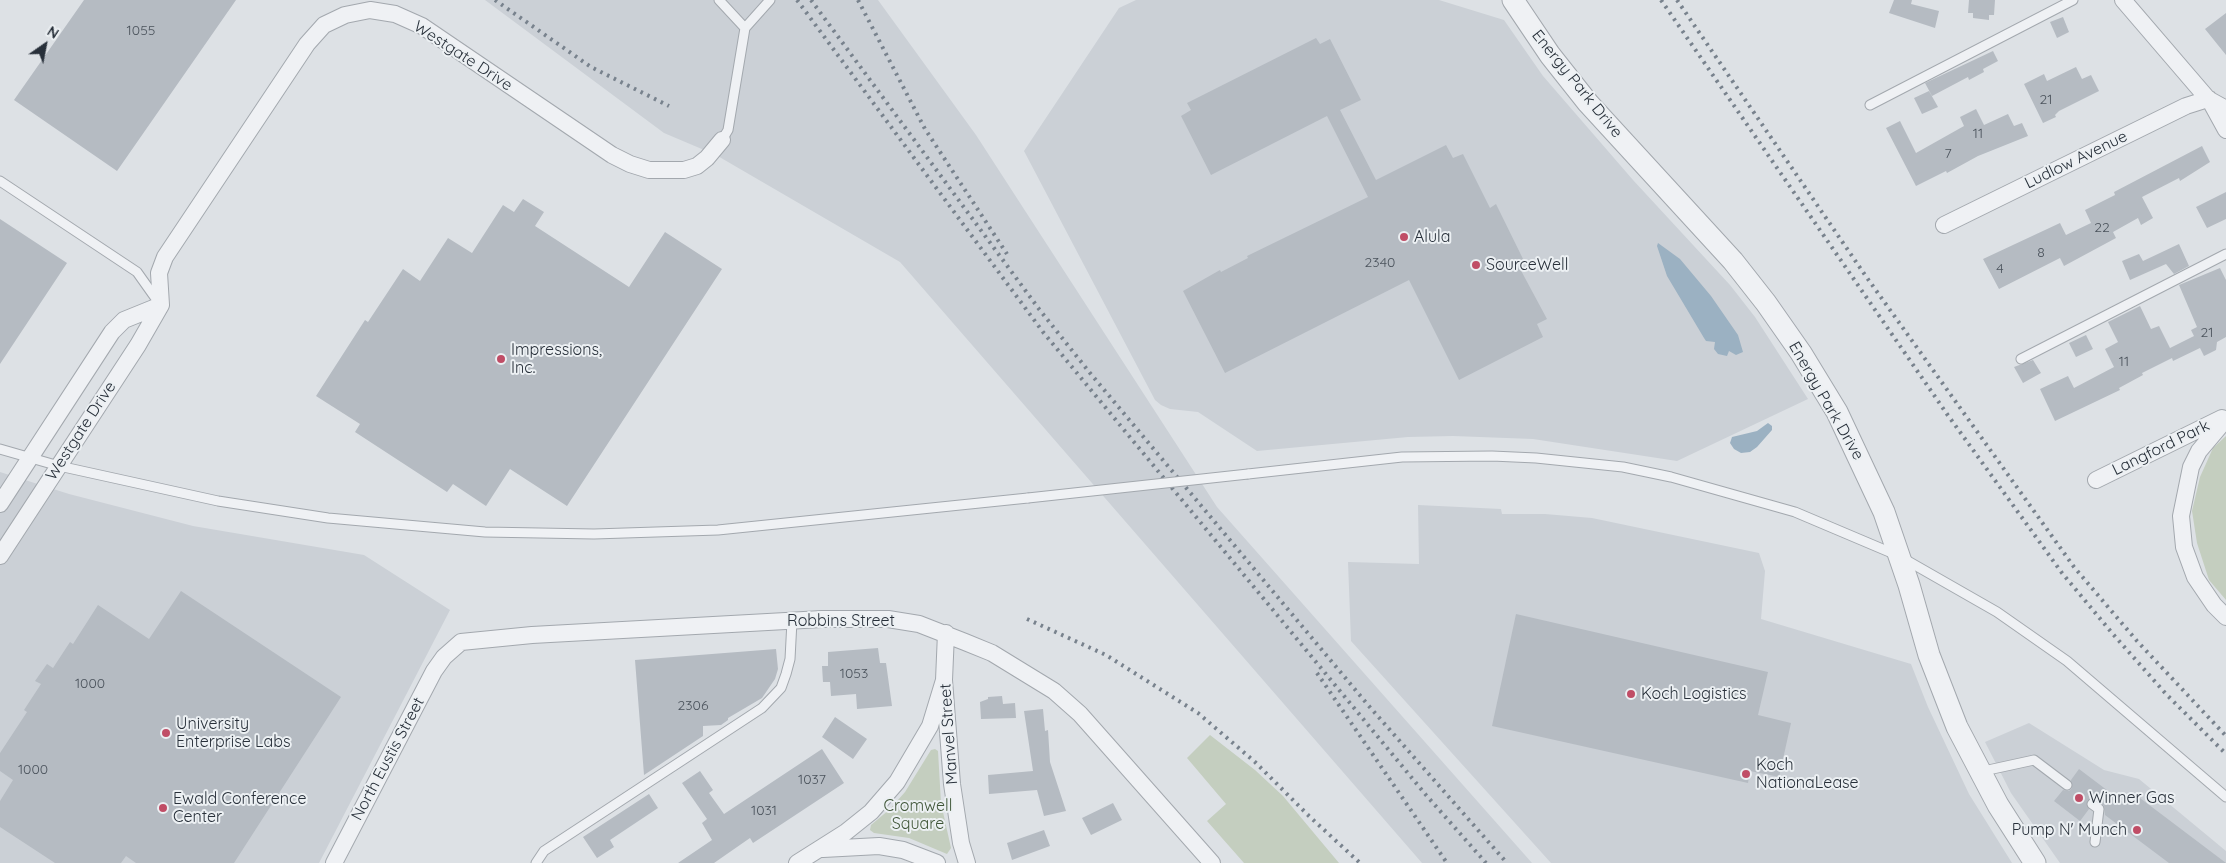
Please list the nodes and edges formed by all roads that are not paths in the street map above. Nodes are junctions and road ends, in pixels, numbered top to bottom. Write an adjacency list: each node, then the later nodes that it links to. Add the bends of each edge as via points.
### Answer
1 (720, 0): 6 (lane)
2 (770, 0): 6 (lane)
3 (1513, 0): 24 (street, Energy Park Drive, via 1588,103 1733,261 1796,346 1857,452)
4 (2072, 0): 8 (lane)
5 (2123, 0): 7 (street)
6 (745, 28): 11 (lane, via 728,130)
7 (2208, 99): 9 (street); 10 (street); 13 (street, Ludlow Avenue, via 2186,106)
8 (1870, 105)
9 (2226, 109)
10 (2226, 130)
11 (722, 140): 15 (street, Westgate Drive, via 697,166 684,170 649,170 630,164 422,26 395,14 370,10 345,15 324,25 307,44 165,257 160,273)
12 (0, 181): 15 (lane, via 137,272)
13 (1944, 225)
14 (2226, 254): 16 (lane)
15 (161, 305): 19 (street, Westgate Drive, via 124,320 112,332); 20 (street, Westgate Drive)
16 (2021, 359)
17 (2226, 417): 21 (street, Langford Park); 25 (street, Langford Park, via 2191,466 2181,516 2184,547 2195,577)
18 (0, 448): 19 (lane)
19 (30, 458): 20 (lane); 22 (street, Westgate Drive)
20 (59, 466): 23 (street, Westgate Drive); 24 (lane, bridge, via 170,492 276,511 425,528 541,534 718,530 1402,457 1492,456 1581,462 1672,477 1756,499 1828,524)
21 (2096, 480)
22 (0, 504)
23 (0, 556)
24 (1900, 556): 30 (street, Energy Park Drive, via 1942,691); 32 (lane, via 1965,592 2067,661)
25 (2226, 617)
26 (792, 621): 27 (street, Robbins Street, via 888,619); 28 (street, Robbins Street, via 485,639 461,642); 37 (lane, via 786,674 781,688 762,708 544,851)
27 (946, 633): 29 (street, Manvel Street); 41 (street, Robbins Street, via 992,654 1054,691 1080,714)
28 (444, 657): 36 (street, North Eustis Street)
29 (944, 680): 35 (street, via 930,726 896,782 871,812); 40 (street, Manvel Street, via 955,814)
30 (1979, 772): 31 (lane, via 2034,760); 42 (street, Energy Park Drive)
31 (2067, 785)
32 (2226, 797)
33 (2092, 804): 34 (lane, via 2099,809)
34 (2095, 842)
35 (818, 849): 38 (street); 39 (street, via 879,846 903,850)
36 (334, 863)
37 (536, 863)
38 (797, 863)
39 (936, 863)
40 (968, 863)
41 (1212, 863)
42 (2035, 863)

